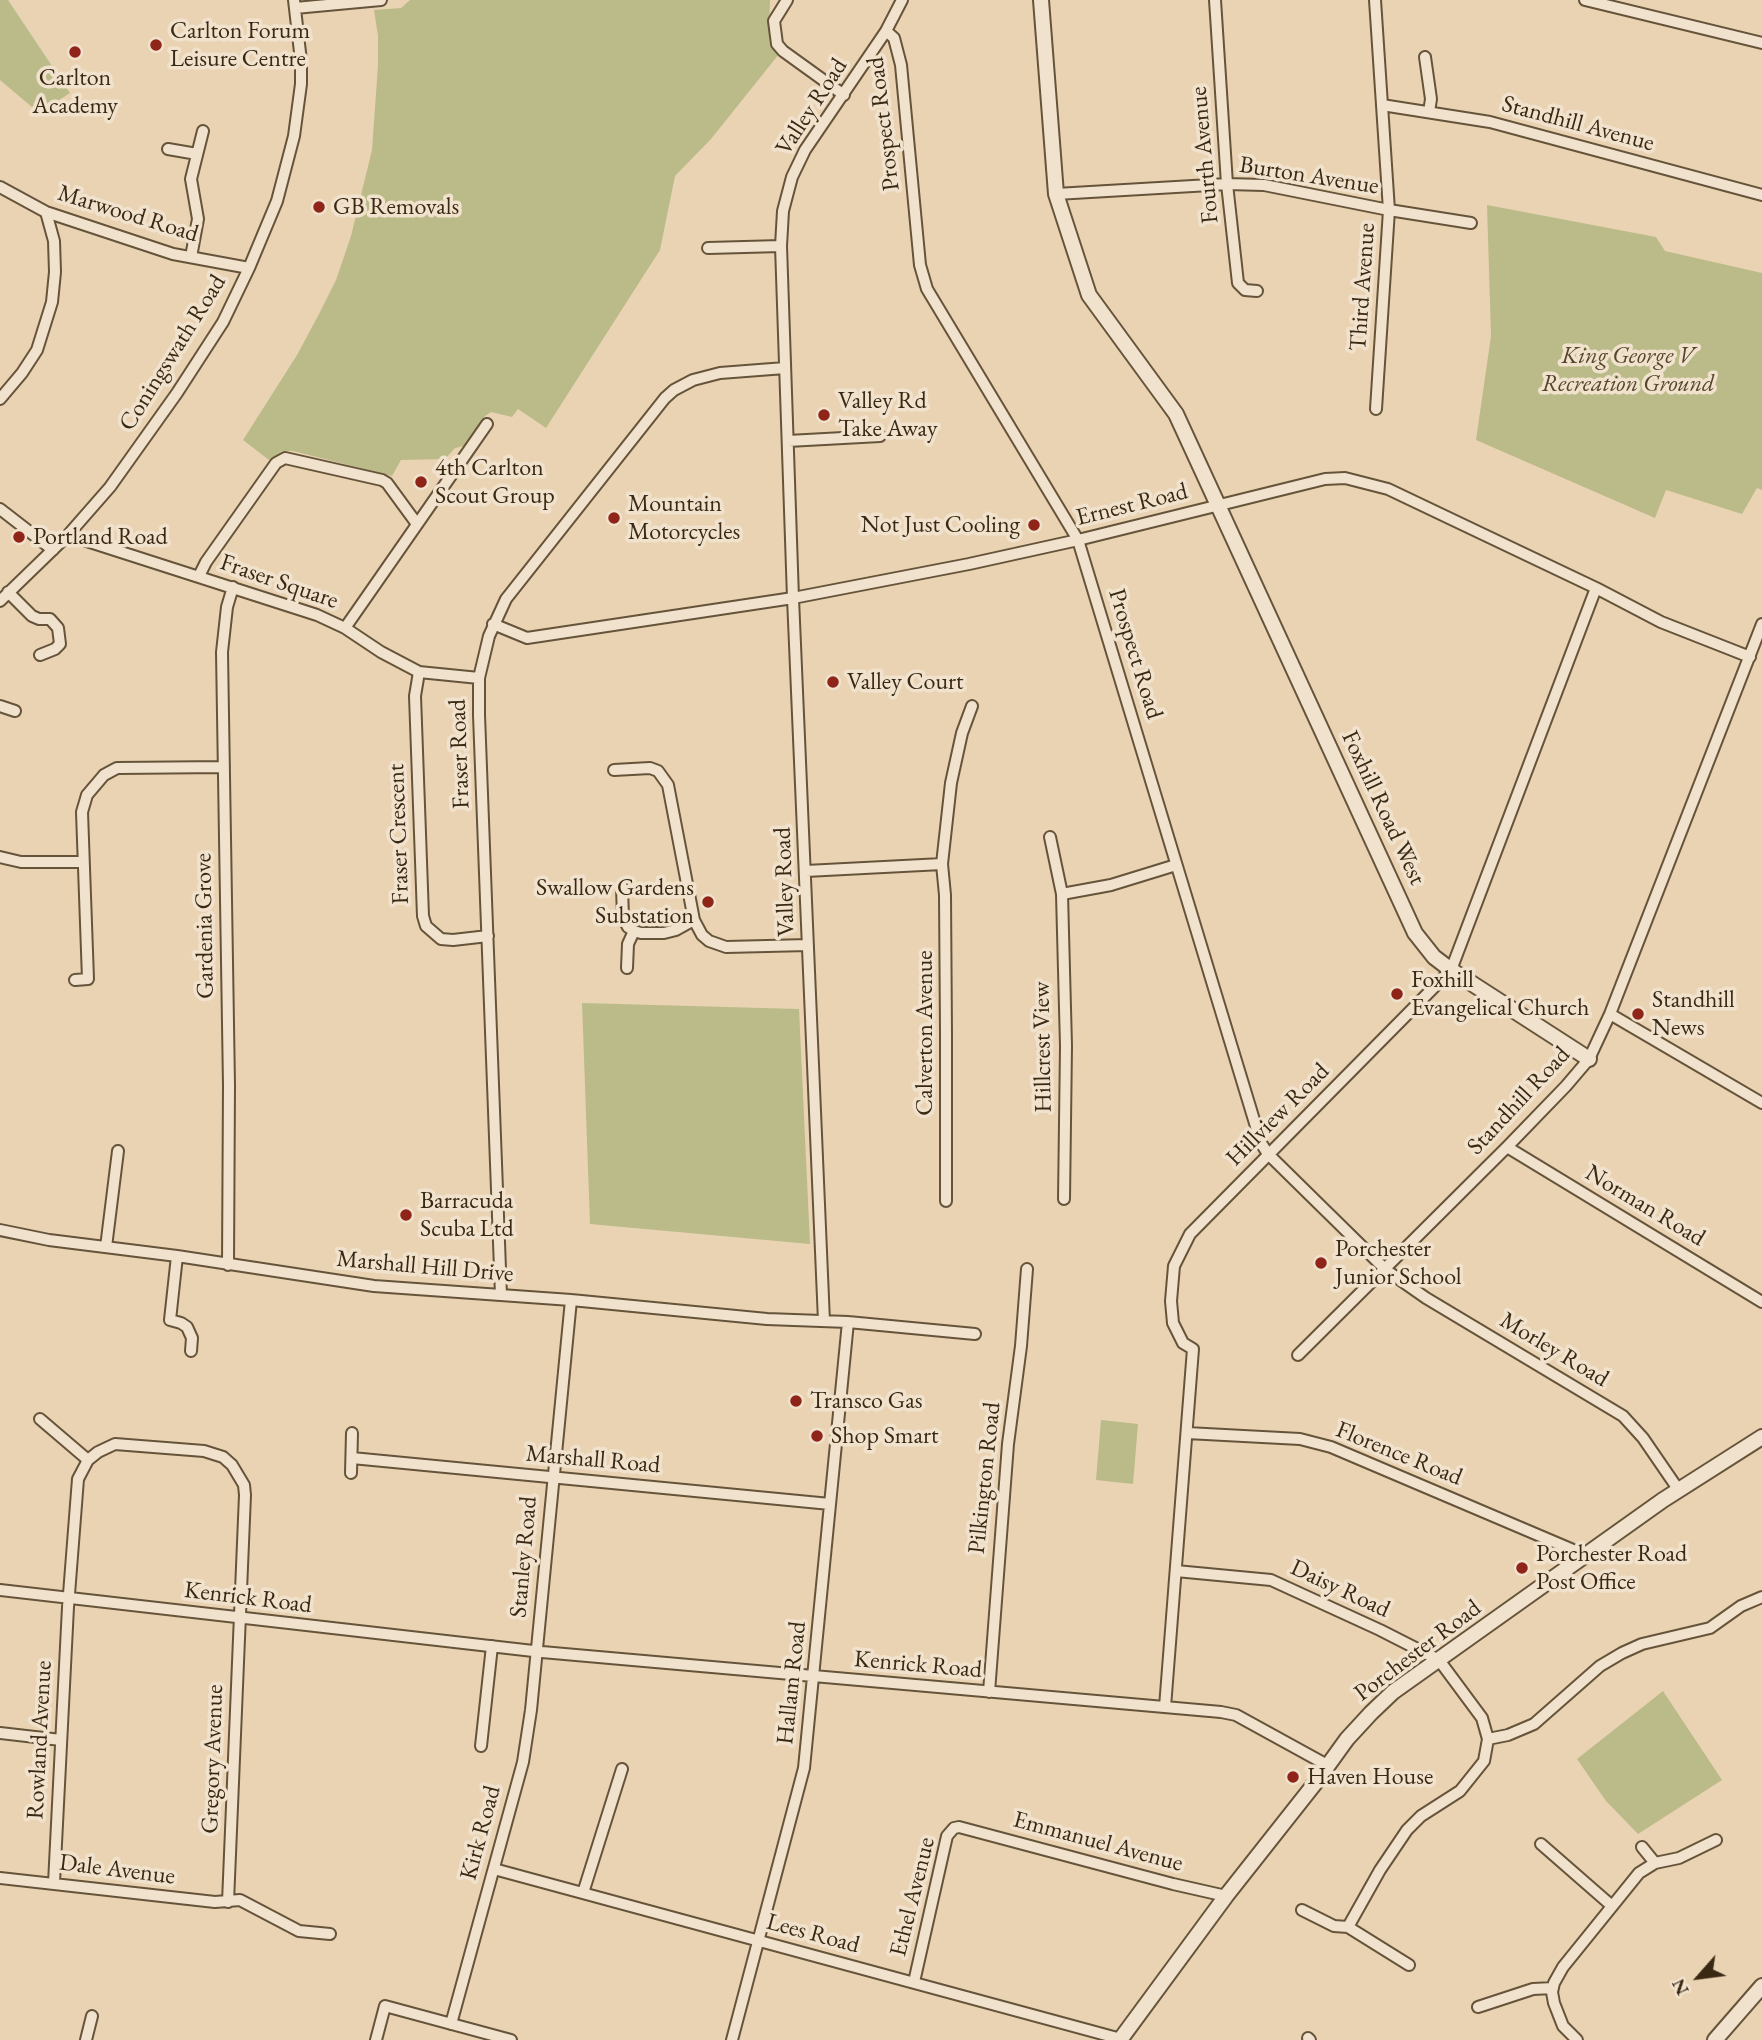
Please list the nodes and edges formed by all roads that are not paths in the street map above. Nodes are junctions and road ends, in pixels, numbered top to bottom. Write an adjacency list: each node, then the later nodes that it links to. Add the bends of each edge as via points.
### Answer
1 (381, 0): 9 (street)
2 (787, 0): 13 (street, via 774,21 777,44)
3 (902, 0): 10 (street, Valley Road)
4 (1041, 0): 21 (street, Foxhill Road West)
5 (1215, 0): 19 (street, Fourth Avenue)
6 (1375, 0): 14 (street, Third Avenue)
7 (1586, 0): 8 (street)
8 (1598, 1): 11 (street)
9 (294, 4): 29 (street, Coningswath Road, via 301,72 294,136 277,201)
10 (886, 31): 13 (street, Valley Road); 41 (street, Prospect Road, via 894,38 901,65 920,265 927,289)
11 (1762, 43)
12 (1425, 57): 15 (street)
13 (844, 95): 26 (street, Valley Road, via 792,177 783,211)
14 (1382, 104): 15 (street, Standhill Avenue); 23 (street, Third Avenue)
15 (1429, 112): 22 (street, Standhill Avenue, via 1490,122)
16 (203, 131): 18 (street)
17 (167, 149): 18 (street)
18 (197, 154): 28 (street, via 191,179 198,219)
19 (1227, 184): 21 (street, Burton Avenue); 23 (street, Burton Avenue, via 1264,185); 30 (street, Fourth Avenue, via 1237,283 1245,290)
20 (0, 187): 24 (street, Marwood Road)
21 (1056, 194): 37 (street, Foxhill Road West, via 1089,295 1177,414)
22 (1762, 195)
23 (1389, 210): 25 (street, Burton Avenue); 33 (street, Third Avenue)
24 (46, 212): 28 (street, Marwood Road); 32 (street, via 54,241 52,302 37,350)
25 (1471, 223)
26 (782, 246): 27 (street); 31 (street, Valley Road)
27 (708, 248)
28 (191, 257): 29 (street, Marwood Road)
29 (249, 268): 40 (street, Coningswath Road, via 223,322 177,393 110,487)
30 (1257, 291)
31 (785, 368): 36 (street, Valley Road); 49 (street, Fraser Road, via 712,375 682,385 664,398 506,599)
32 (0, 399)
33 (1376, 409)
34 (487, 424): 39 (street, Fraser Square)
35 (880, 436): 36 (street)
36 (788, 441): 47 (street, Valley Road)
37 (1219, 505): 41 (street, Ernest Road); 45 (street, Ernest Road, via 1325,479 1369,482); 74 (street, Foxhill Road West, via 1415,933)
38 (0, 509): 42 (street)
39 (417, 524): 43 (street, Fraser Square, via 387,483 285,458 276,463); 51 (street, Fraser Square)
40 (68, 535): 42 (street, Coningswath Road); 43 (street, Fraser Square)
41 (1078, 540): 47 (street, Ernest Road); 65 (street, Prospect Road)
42 (53, 550): 46 (street, Coningswath Road)
43 (199, 576): 44 (street, Fraser Square)
44 (233, 587): 51 (street, Fraser Square); 59 (street, Gardenia Grove, via 222,652)
45 (1596, 588): 53 (street, Ernest Road, via 1661,622); 74 (street, Hillview Road)
46 (8, 592): 48 (street, Coningswath Road); 52 (street, via 32,616 50,619 58,628 60,644)
47 (793, 598): 49 (street, Ernest Road, via 527,638); 66 (street, Valley Road)
48 (0, 601)
49 (493, 624): 55 (street, Fraser Road)
50 (1762, 624): 53 (street, Standhill Road)
51 (345, 628): 54 (street, Fraser Square)
52 (40, 654)
53 (1750, 657): 76 (street, Standhill Road)
54 (419, 672): 55 (street, Fraser Square); 71 (street, Fraser Crescent, via 415,696 423,916 426,926 441,939)
55 (479, 678): 71 (street, Fraser Road)
56 (0, 706): 58 (street)
57 (972, 706): 64 (street, Calverton Avenue, via 951,783)
58 (15, 711)
59 (224, 766): 63 (street, via 117,768 104,775 86,795); 87 (street, Gardenia Grove)
60 (614, 770): 69 (street, via 650,768 668,785)
61 (1050, 836): 68 (street, Hillcrest View)
62 (0, 857): 63 (street, via 21,862)
63 (83, 862): 75 (street, via 88,979)
64 (942, 864): 66 (street); 83 (street, Calverton Avenue)
65 (1176, 865): 68 (street, via 1111,886); 81 (street, Prospect Road, via 1254,1122)
66 (806, 871): 72 (street, Valley Road)
67 (622, 887): 70 (street, via 624,918)
68 (1062, 894): 82 (street, Hillcrest View)
69 (694, 920): 70 (street, via 664,933); 72 (street, via 709,941 726,947)
70 (634, 931): 73 (street)
71 (488, 936): 90 (street, Fraser Road)
72 (808, 945): 93 (street, Valley Road)
73 (627, 968)
74 (1451, 970): 77 (street, Foxhill Road West); 81 (street, Hillview Road)
75 (75, 980)
76 (1609, 1014): 77 (street, Standhill Road); 78 (street)
77 (1588, 1059): 79 (street, Standhill Road)
78 (1762, 1103)
79 (1507, 1147): 89 (street, Standhill Road); 92 (street, Norman Road)
80 (118, 1151): 85 (street)
81 (1268, 1154): 89 (street, Prospect Road); 100 (street, Hillview Road, via 1190,1234 1174,1266 1173,1323 1183,1343 1194,1349)
82 (1064, 1199)
83 (946, 1200)
84 (0, 1230): 85 (street, Marshall Hill Drive)
85 (106, 1247): 86 (street, Marshall Hill Drive)
86 (177, 1256): 87 (street, Marshall Hill Drive); 96 (street, via 170,1320 187,1327)
87 (228, 1265): 90 (street, Marshall Hill Drive, via 374,1286)
88 (1027, 1269): 118 (street, Pilkington Road)
89 (1386, 1270): 97 (street, Standhill Road); 106 (street, Morley Road, via 1623,1416)
90 (501, 1295): 91 (street, Marshall Hill Drive)
91 (571, 1300): 93 (street, Marshall Hill Drive); 105 (street, Stanley Road)
92 (1762, 1302)
93 (824, 1321): 94 (street, Marshall Hill Drive)
94 (848, 1322): 95 (street, Marshall Hill Drive); 107 (street, Hallam Road)
95 (975, 1334)
96 (191, 1351)
97 (1298, 1355)
98 (40, 1419): 103 (street)
99 (352, 1433): 102 (street)
100 (1187, 1433): 108 (street, Florence Road, via 1300,1439 1331,1447); 109 (street, Hillview Road)
101 (1762, 1437): 106 (street, Porchester Road)
102 (352, 1458): 104 (street); 105 (street, Marshall Road)
103 (88, 1460): 112 (street, Rowland Avenue, via 78,1479); 113 (street, Gregory Avenue, via 115,1444 204,1451 232,1465 245,1496)
104 (351, 1474)
105 (552, 1477): 107 (street, Marshall Road); 115 (street, Stanley Road)
106 (1678, 1489): 108 (street, Porchester Road)
107 (830, 1504): 117 (street, Hallam Road)
108 (1585, 1555): 116 (street, Porchester Road)
109 (1177, 1571): 116 (street, Daisy Road, via 1271,1580); 119 (street, Hillview Road)
110 (0, 1590): 112 (street, Kenrick Road)
111 (1762, 1597): 121 (street, via 1710,1628 1622,1653 1600,1666 1534,1724)
112 (69, 1598): 113 (street, Kenrick Road); 122 (street, Rowland Avenue)
113 (240, 1618): 114 (street, Kenrick Road); 136 (street, Gregory Avenue)
114 (492, 1646): 115 (street, Kenrick Road); 123 (street)
115 (536, 1651): 117 (street, Kenrick Road); 131 (street, Kirk Road, via 523,1762)
116 (1439, 1660): 121 (street, via 1482,1718); 124 (street, Porchester Road, via 1393,1692)
117 (814, 1676): 118 (street, Kenrick Road); 141 (street, Hallam Road, via 804,1768)
118 (989, 1692): 119 (street, Kenrick Road)
119 (1165, 1707): 124 (street, Kenrick Road, via 1236,1715)
120 (0, 1733): 122 (street)
121 (1488, 1739): 139 (street, via 1484,1761 1473,1777 1421,1816 1400,1839)
122 (61, 1740): 133 (street, Rowland Avenue)
123 (481, 1746)
124 (1327, 1765): 135 (street, Porchester Road)
125 (622, 1769): 134 (street)
126 (959, 1827): 135 (street, Emmanuel Avenue); 143 (street, Ethel Avenue, via 947,1836)
127 (1716, 1840): 130 (street, via 1679,1858)
128 (1541, 1844): 137 (street)
129 (1642, 1847): 130 (street)
130 (1655, 1863): 137 (street, via 1639,1873)
131 (494, 1869): 134 (street, Lees Road); 148 (street, Kirk Road)
132 (0, 1878): 133 (street, Dale Avenue)
133 (54, 1884): 136 (street, Dale Avenue)
134 (583, 1893): 141 (street, Lees Road)
135 (1226, 1896): 149 (street, Porchester Road)
136 (229, 1902): 140 (street, Dale Avenue, via 251,1904 299,1931)
137 (1612, 1906): 145 (street, via 1563,1967)
138 (1302, 1910): 139 (street, via 1334,1926)
139 (1348, 1927): 142 (street)
140 (330, 1934)
141 (758, 1942): 143 (street, Lees Road); 153 (street, Hallam Road)
142 (1409, 1965)
143 (914, 1982): 149 (street, Lees Road)
144 (1762, 1986): 155 (street)
145 (1553, 1988): 146 (street, via 1533,1989); 154 (street, via 1563,2026)
146 (1478, 2007)
147 (92, 2016): 150 (street)
148 (451, 2024): 151 (street, via 385,2006); 152 (street)
149 (1121, 2039)
150 (86, 2040)
151 (376, 2040)
152 (510, 2040)
153 (732, 2040)
154 (1577, 2040)
155 (1715, 2040)

